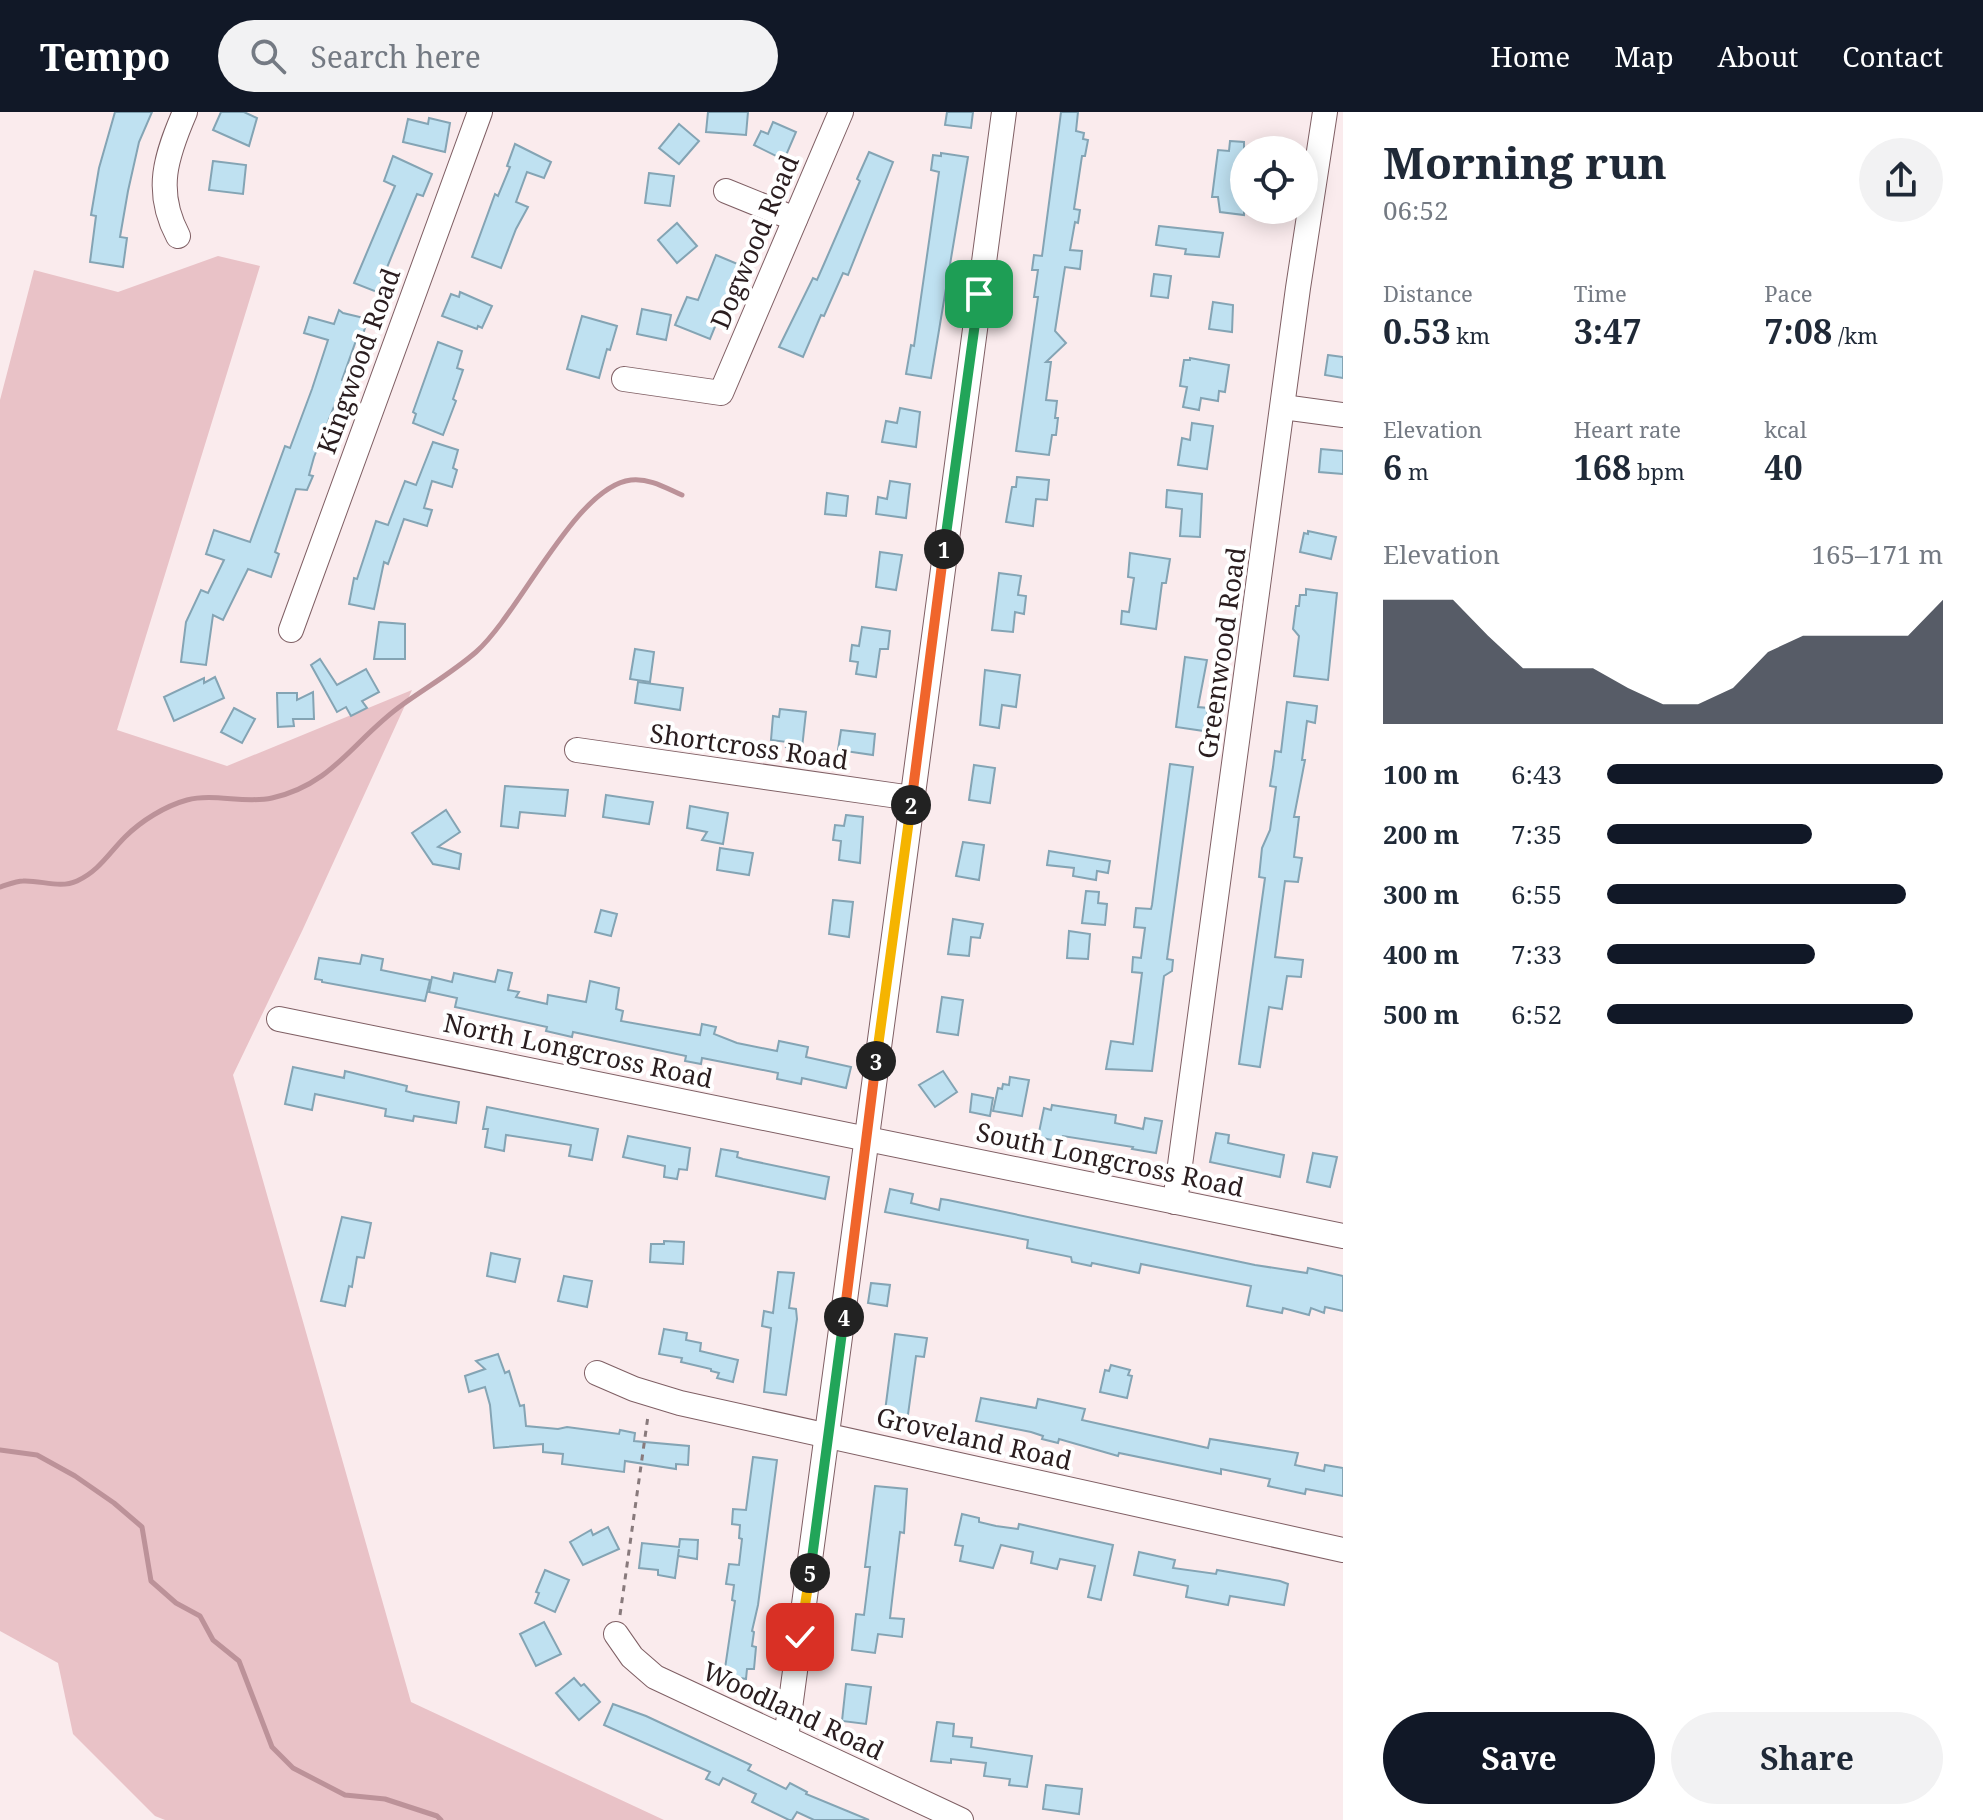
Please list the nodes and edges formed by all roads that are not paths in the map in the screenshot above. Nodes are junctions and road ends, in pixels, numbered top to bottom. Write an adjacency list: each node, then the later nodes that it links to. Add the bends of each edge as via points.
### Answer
1 (185, 112): 8 (street, via 165,179 164,200)
2 (480, 112): 12 (street, Kingwood Road)
3 (841, 112): 7 (street, Dogwood Road)
4 (1004, 112): 14 (street)
5 (1325, 112): 10 (street, Greenwood Road)
6 (726, 191): 7 (street)
7 (795, 219): 9 (street, Dogwood Road, via 721,393)
8 (178, 236)
9 (624, 379)
10 (1283, 407): 11 (street); 17 (street, Greenwood Road)
11 (1343, 415)
12 (291, 630)
13 (577, 750): 14 (street, Shortcross Road)
14 (912, 798): 16 (street)
15 (279, 1019): 16 (street, North Longcross Road)
16 (866, 1138): 17 (street, South Longcross Road); 20 (street)
17 (1175, 1202): 18 (street, South Longcross Road)
18 (1343, 1236)
19 (597, 1373): 20 (street, Groveland Road, via 680,1403)
20 (829, 1435): 21 (street, Groveland Road); 23 (street)
21 (1343, 1550)
22 (616, 1634): 23 (street, Woodland Road, via 655,1677)
23 (786, 1738): 24 (street, Woodland Road)
24 (961, 1820)

